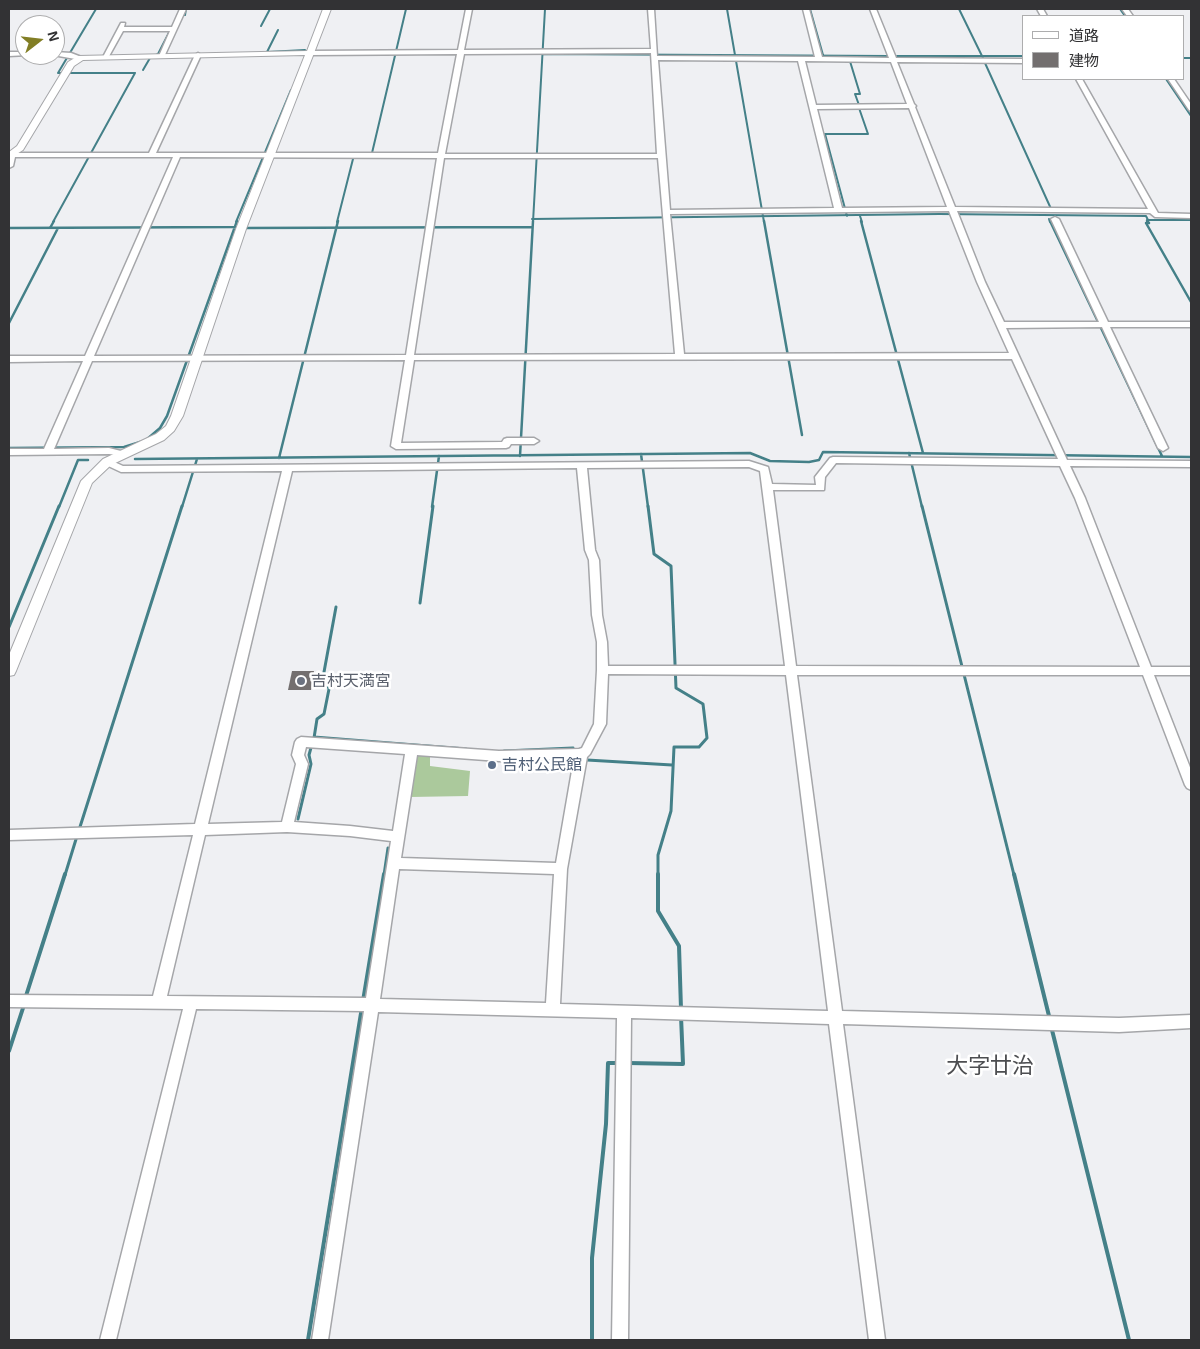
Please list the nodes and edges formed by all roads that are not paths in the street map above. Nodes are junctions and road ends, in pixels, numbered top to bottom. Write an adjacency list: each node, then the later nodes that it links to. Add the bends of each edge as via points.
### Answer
1 (328, 9): 9 (street)
2 (469, 9): 8 (street)
3 (651, 9): 10 (street)
4 (806, 9): 14 (street)
5 (873, 9): 18 (street)
6 (182, 13): 7 (street)
7 (171, 29): 13 (street); 15 (street, via 121,27)
8 (461, 51): 9 (street); 10 (street); 29 (street)
9 (311, 53): 12 (street); 28 (street)
10 (654, 54): 17 (street); 30 (street)
11 (65, 55): 16 (street)
12 (198, 55): 13 (street); 26 (street)
13 (157, 56): 15 (street)
14 (818, 56): 17 (street); 18 (street)
15 (106, 57): 16 (street)
16 (81, 58): 25 (street, via 71,64 20,148)
17 (801, 59): 23 (street)
18 (895, 60): 19 (street); 22 (street)
19 (1022, 61)
20 (1080, 80): 33 (street)
21 (1172, 80): 24 (street)
22 (913, 106): 23 (street); 34 (street)
23 (813, 107): 32 (street)
24 (1191, 109)
25 (10, 155): 26 (street); 31 (street)
26 (151, 156): 27 (street)
27 (177, 156): 28 (street); 46 (street)
28 (266, 156): 29 (street); 43 (street)
29 (441, 156): 30 (street); 44 (street)
30 (661, 156): 36 (street)
31 (9, 166)
32 (844, 210): 34 (street); 36 (street)
33 (1152, 211): 35 (street); 37 (street, via 1155,215)
34 (953, 213): 35 (street); 39 (street)
35 (1052, 213): 40 (street)
36 (666, 216): 42 (street)
37 (1191, 216)
38 (1191, 324): 40 (street)
39 (1001, 325): 40 (street); 41 (street)
40 (1100, 325): 48 (street)
41 (1015, 356): 42 (street); 52 (street)
42 (680, 357): 44 (street)
43 (190, 358): 44 (street); 46 (street); 51 (street, via 177,416 170,428 150,443)
44 (410, 358): 47 (street, via 396,446 506,445 507,441)
45 (9, 359): 46 (street)
46 (88, 359): 49 (street)
47 (526, 441)
48 (1163, 448)
49 (49, 449): 50 (street); 51 (street, via 109,451)
50 (9, 452)
51 (114, 458): 55 (street, via 121,469); 60 (street, via 87,481 79,497)
52 (1062, 458): 53 (street); 56 (street, via 833,460 820,477 821,488); 61 (street)
53 (1191, 464)
54 (582, 466): 55 (street); 56 (street, via 748,464 765,469); 57 (street)
55 (288, 468): 66 (street)
56 (767, 488): 58 (street)
57 (603, 670): 58 (street); 63 (street, via 600,724 586,750)
58 (791, 670): 61 (street); 77 (street)
59 (1191, 670): 61 (street)
60 (9, 671)
61 (1147, 671): 64 (street)
62 (412, 750): 63 (street, via 499,756); 65 (street, via 301,742 298,755 302,764); 68 (street)
63 (580, 754): 70 (street)
64 (1191, 786)
65 (286, 827): 66 (street); 68 (street)
66 (199, 831): 67 (street); 72 (street)
67 (9, 835)
68 (398, 837): 69 (street)
69 (395, 862): 70 (street); 74 (street)
70 (561, 869): 75 (street)
71 (19, 1001): 72 (street)
72 (158, 1003): 73 (street)
73 (191, 1004): 74 (street); 79 (street)
74 (367, 1005): 75 (street); 80 (street)
75 (553, 1010): 76 (street)
76 (624, 1012): 77 (street); 81 (street)
77 (835, 1016): 78 (street, via 1119,1025); 82 (street)
78 (1191, 1021)
79 (108, 1340)
80 (320, 1340)
81 (620, 1340)
82 (877, 1340)

